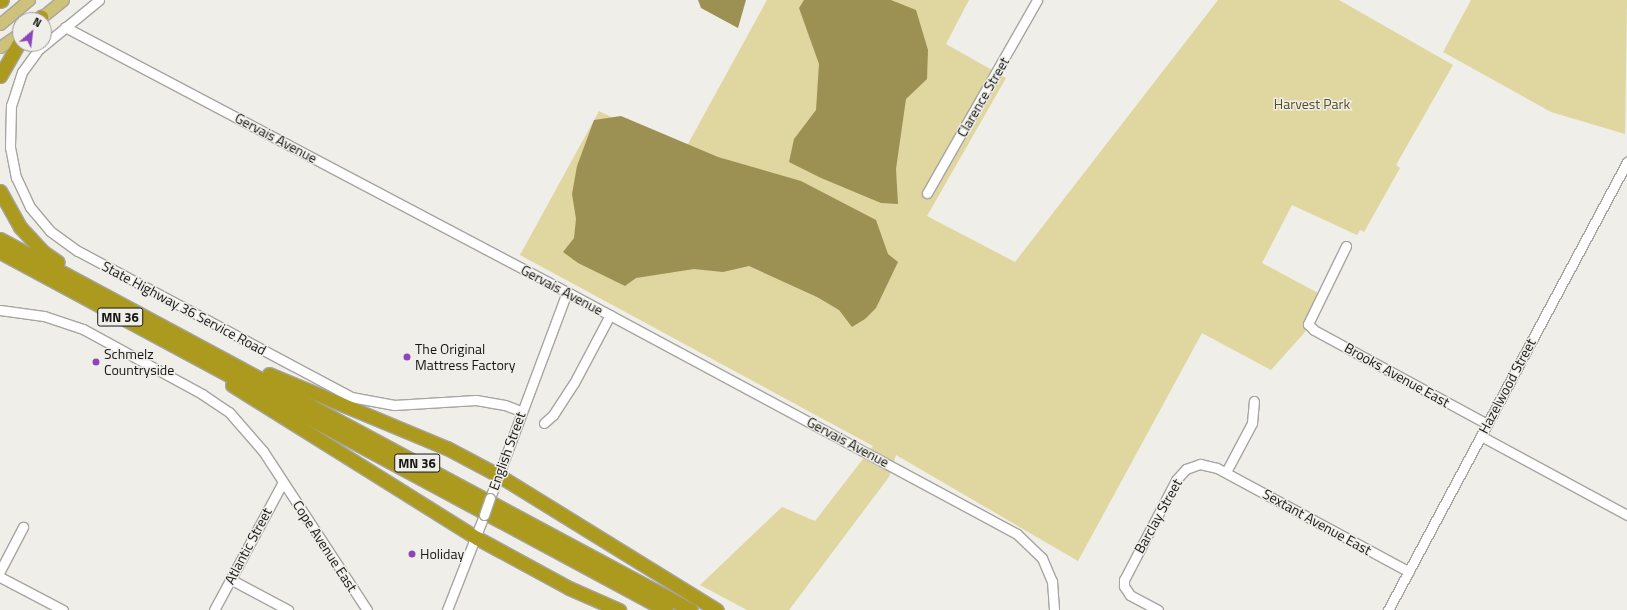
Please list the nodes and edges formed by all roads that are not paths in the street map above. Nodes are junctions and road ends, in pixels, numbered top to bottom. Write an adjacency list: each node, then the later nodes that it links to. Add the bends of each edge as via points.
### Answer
1 (29, 0): 6 (main road)
2 (63, 0): 5 (main road)
3 (99, 0): 7 (street, State Highway 36 Service Road)
4 (1037, 0): 14 (street, Clarence Street)
5 (48, 12)
6 (0, 24)
7 (65, 27): 20 (street, Gervais Avenue); 27 (street, State Highway 36 Service Road, via 38,50 22,72 13,93 9,119 10,147 16,177 30,207 50,231 78,251 351,397 394,405 476,400 505,405)
8 (12, 39): 9 (main road)
9 (0, 47)
10 (14, 52): 11 (highway)
11 (0, 76)
12 (1627, 162): 29 (street, Hazelwood Street)
13 (0, 192): 21 (highway, via 20,227 42,251)
14 (927, 193)
15 (0, 239): 21 (highway, MN 36)
16 (1346, 246): 29 (street, Brooks Avenue East, via 1308,324 1314,330)
17 (0, 252): 19 (highway, MN 36)
18 (0, 259): 19 (highway)
19 (54, 281): 25 (highway, MN 36)
20 (567, 292): 23 (street, Gervais Avenue); 27 (street, English Street)
21 (128, 308): 24 (highway, MN 36)
22 (0, 310): 33 (street, Cope Avenue East, via 44,316 83,329 210,399 229,412 253,437)
23 (610, 315): 28 (street, via 574,383 553,415); 50 (street, Gervais Avenue, via 1017,534 1034,549 1047,569 1052,581)
24 (142, 316): 32 (highway, via 301,390 437,443); 48 (highway, MN 36)
25 (186, 353): 36 (highway, via 248,397); 47 (highway, MN 36)
26 (1254, 401): 31 (street, via 1252,423)
27 (521, 411): 32 (street, English Street)
28 (544, 423)
29 (1487, 424): 30 (street, Hazelwood Street)
30 (1481, 436): 34 (street); 38 (street, Hazelwood Street)
31 (1226, 472): 38 (street, Sextant Avenue East); 51 (street, Barclay Street, via 1200,464 1181,474 1126,574 1124,586 1130,595)
32 (496, 481): 36 (street, English Street, bridge); 49 (highway)
33 (282, 482): 40 (street, Atlantic Street); 44 (street, Cope Avenue East)
34 (1627, 515)
35 (23, 527): 37 (street)
36 (478, 532): 45 (street, English Street); 46 (highway, via 569,588)
37 (0, 571)
38 (1408, 572): 52 (street, Hazelwood Street)
39 (0, 577): 41 (street)
40 (230, 579): 42 (street, Atlantic Street); 43 (street)
41 (63, 610)
42 (214, 610)
43 (288, 610)
44 (367, 610)
45 (447, 610)
46 (619, 610)
47 (666, 610)
48 (691, 610)
49 (717, 610)
50 (1054, 610)
51 (1158, 610)
52 (1388, 610)

